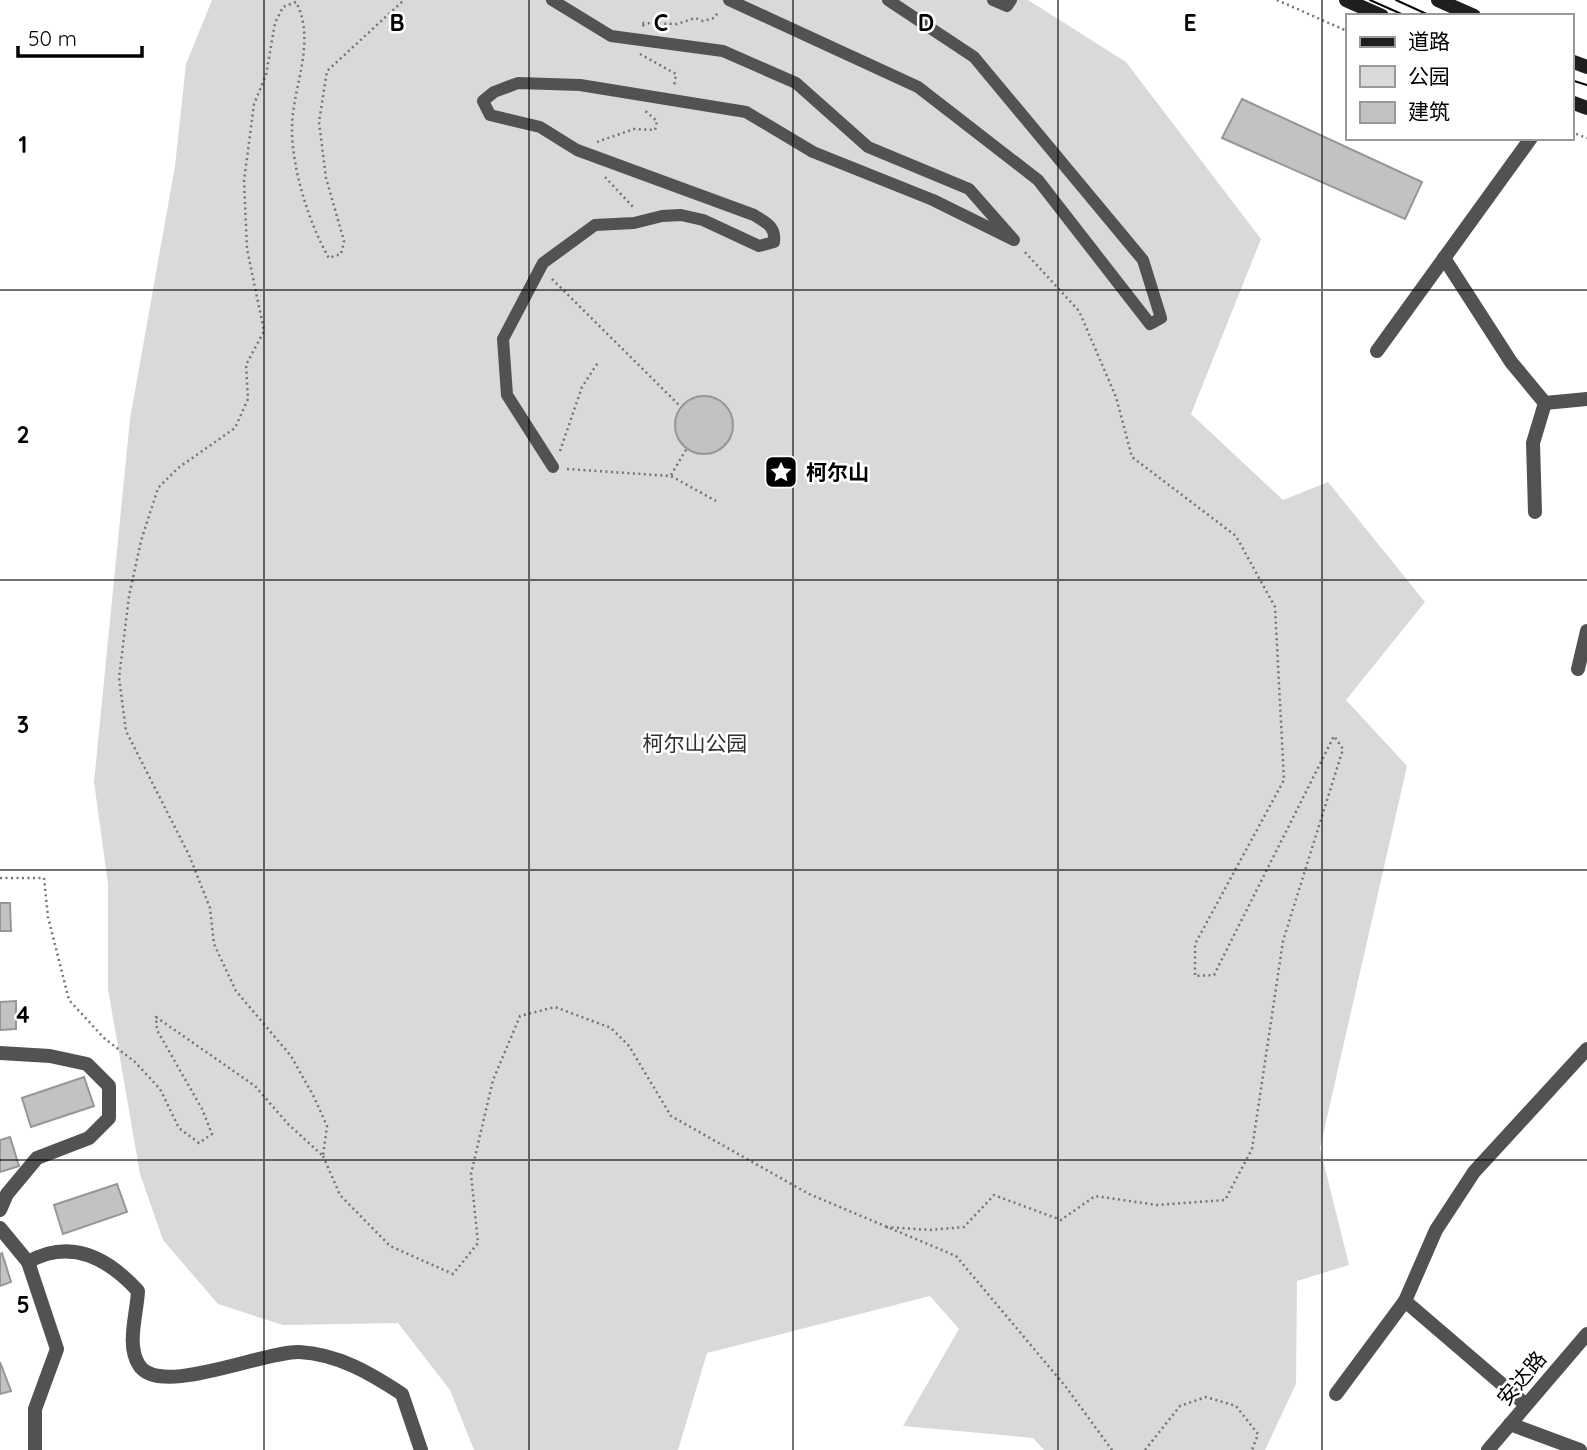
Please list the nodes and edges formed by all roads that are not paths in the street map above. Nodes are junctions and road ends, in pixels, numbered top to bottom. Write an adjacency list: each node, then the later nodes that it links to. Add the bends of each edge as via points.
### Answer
1 (552, 0): 15 (street, via 611,36 723,51 796,83 867,147 969,189 1014,240 933,200 813,152 746,112 605,87 518,83 494,92 483,101 490,114 540,127 581,151 754,215 772,226 775,235 774,242 759,246 681,215 595,225 541,268 503,339 507,396)
2 (729, 0): 3 (street, via 918,87 1038,180 1150,324 1161,318 1143,260 974,57)
3 (888, 0)
4 (993, 0): 5 (street, via 1007,6)
5 (1011, 0)
6 (1346, 0): 8 (main road)
7 (1438, 0): 9 (main road)
8 (1378, 14)
9 (1470, 14)
10 (1530, 140): 11 (street)
11 (1444, 258): 12 (street); 14 (street, via 1511,362)
12 (1377, 351)
13 (1587, 399): 14 (street)
14 (1545, 403): 16 (street, via 1533,443)
15 (554, 467)
16 (1535, 512)
17 (1587, 631): 18 (street)
18 (1578, 669)
19 (1587, 1049): 24 (street, via 1474,1172 1436,1230)
20 (0, 1053): 21 (street, via 87,1064 109,1086 109,1118 89,1138 37,1158 7,1194)
21 (0, 1210)
22 (0, 1228): 23 (street)
23 (28, 1262): 29 (street, via 57,1349 35,1409); 30 (street, via 42,1254 68,1251 95,1257 118,1269 138,1291 133,1344 139,1366 148,1374 173,1378 274,1354 320,1354 367,1371 402,1394)
24 (1405, 1301): 26 (street); 27 (street)
25 (1587, 1334): 27 (street, 安达路)
26 (1336, 1394)
27 (1525, 1404): 28 (street, 安达路)
28 (1510, 1424): 31 (street, 安达路); 32 (street)
29 (35, 1450)
30 (421, 1450)
31 (1488, 1450)
32 (1580, 1450)

